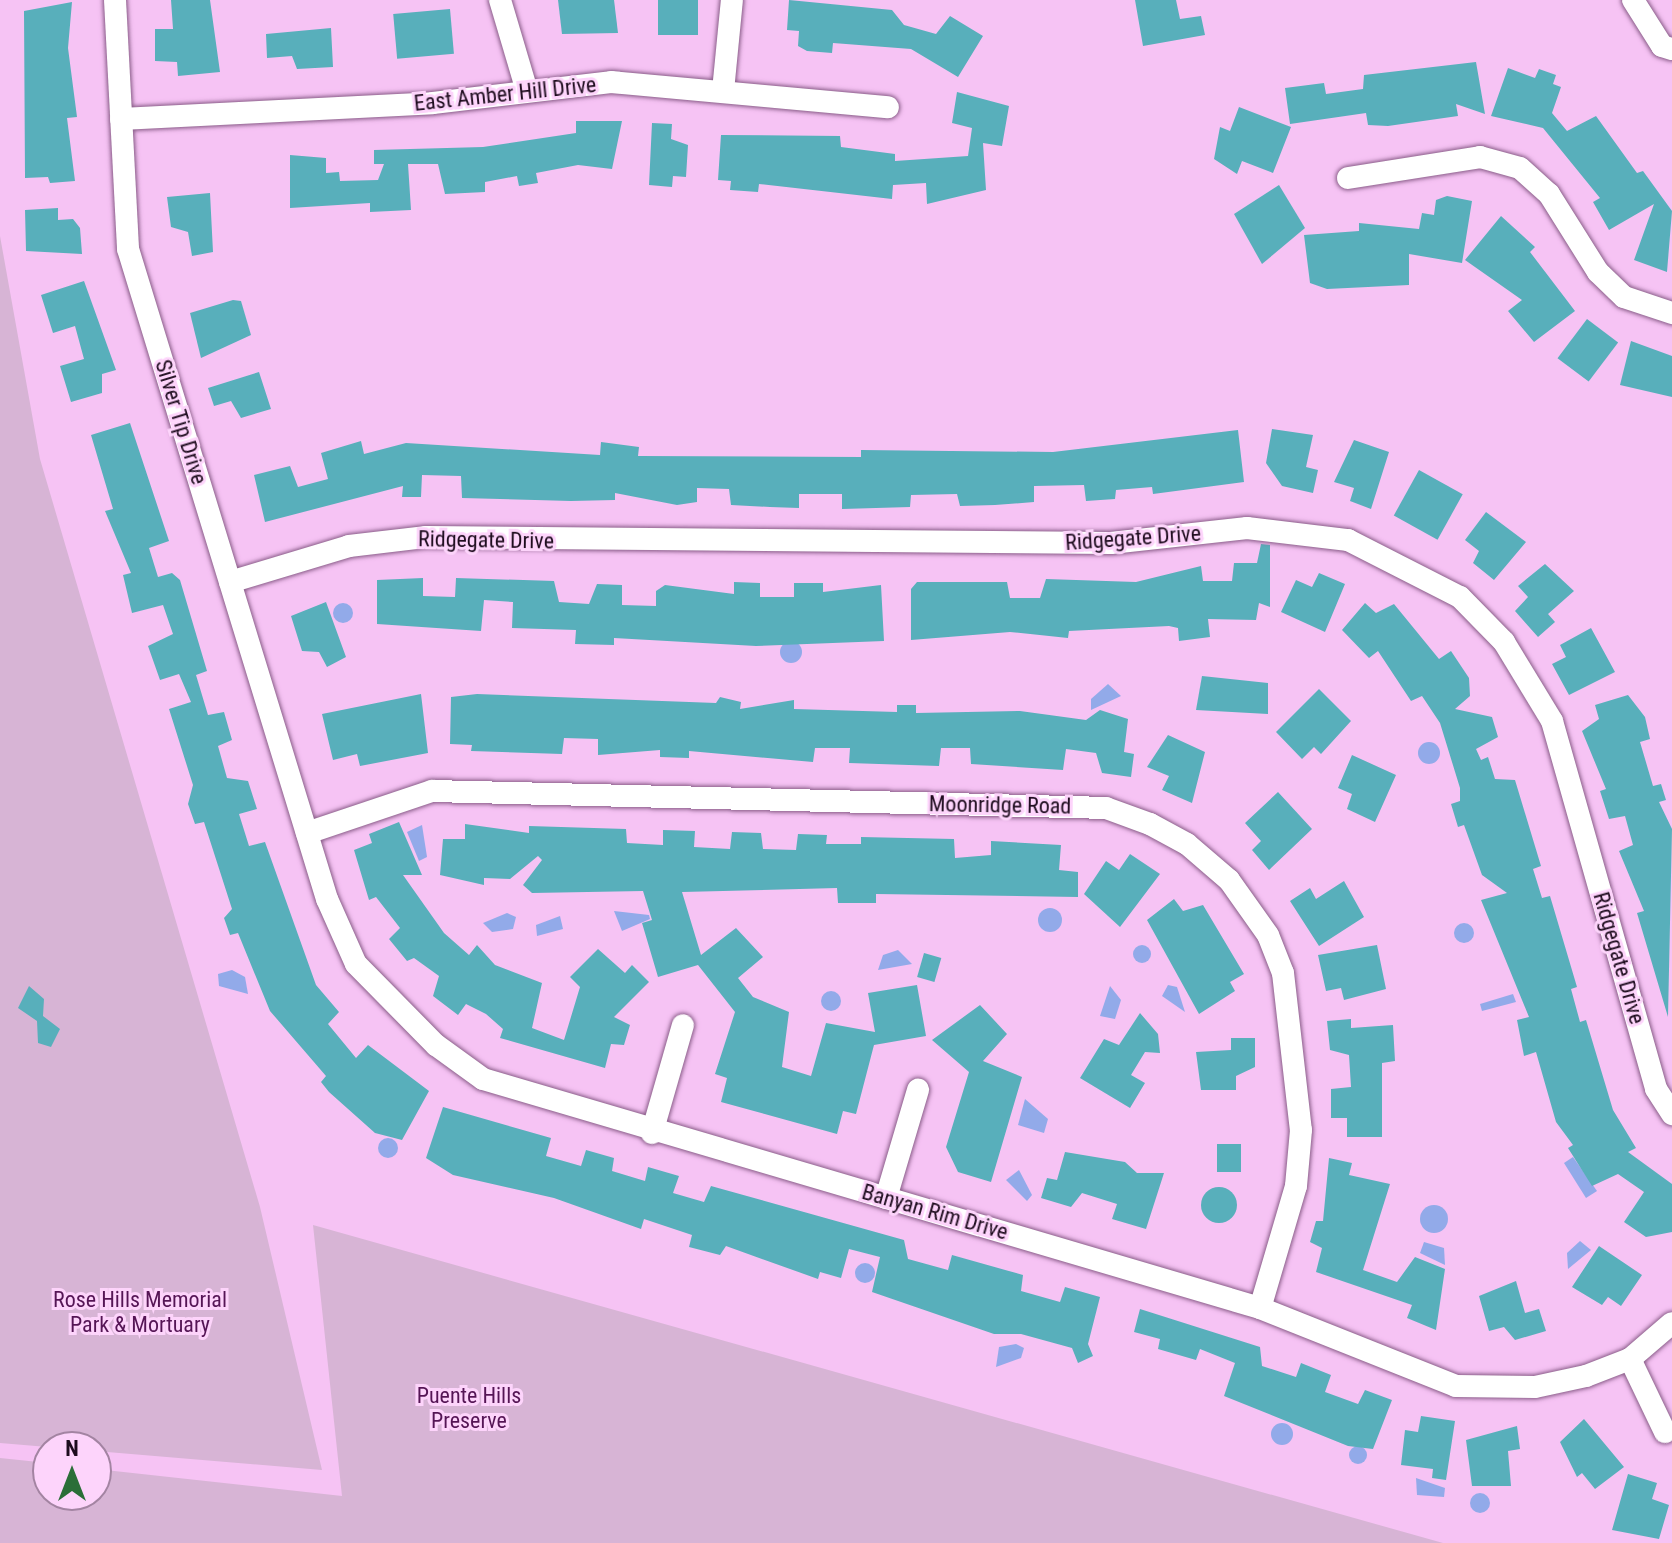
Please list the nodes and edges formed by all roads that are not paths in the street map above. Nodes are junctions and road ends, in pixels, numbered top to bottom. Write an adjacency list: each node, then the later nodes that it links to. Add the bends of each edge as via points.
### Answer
1 (115, 0): 9 (street, Silver Tip Drive)
2 (500, 0): 6 (street)
3 (732, 0): 7 (street)
4 (1633, 0): 5 (street, via 1662,46)
5 (1672, 49)
6 (527, 91): 7 (street, East Amber Hill Drive, via 611,82); 9 (street, East Amber Hill Drive, via 433,103)
7 (723, 91): 8 (street, East Amber Hill Drive)
8 (888, 107)
9 (121, 119): 12 (street, Silver Tip Drive, via 128,249)
10 (1348, 178): 11 (street, via 1480,157 1520,168 1549,194 1616,289)
11 (1672, 313)
12 (230, 582): 13 (street, Silver Tip Drive); 16 (street, Ridgegate Drive, via 349,546 426,537 1095,543 1247,528 1348,540 1460,597 1504,642 1552,721 1656,1089)
13 (307, 833): 17 (street, Banyan Rim Drive, via 356,964 436,1045 483,1079); 19 (street, Moonridge Road, via 432,791 1106,808 1150,824 1229,880 1268,935 1283,973 1301,1130 1296,1186)
14 (683, 1025): 17 (street)
15 (918, 1090): 18 (street)
16 (1672, 1114)
17 (652, 1133): 18 (street, Banyan Rim Drive)
18 (886, 1198): 19 (street, Banyan Rim Drive)
19 (1260, 1308): 21 (street, Banyan Rim Drive, via 1456,1386 1535,1387)
20 (1672, 1323): 21 (street, Banyan Rim Drive)
21 (1630, 1359): 22 (street)
22 (1665, 1432)

